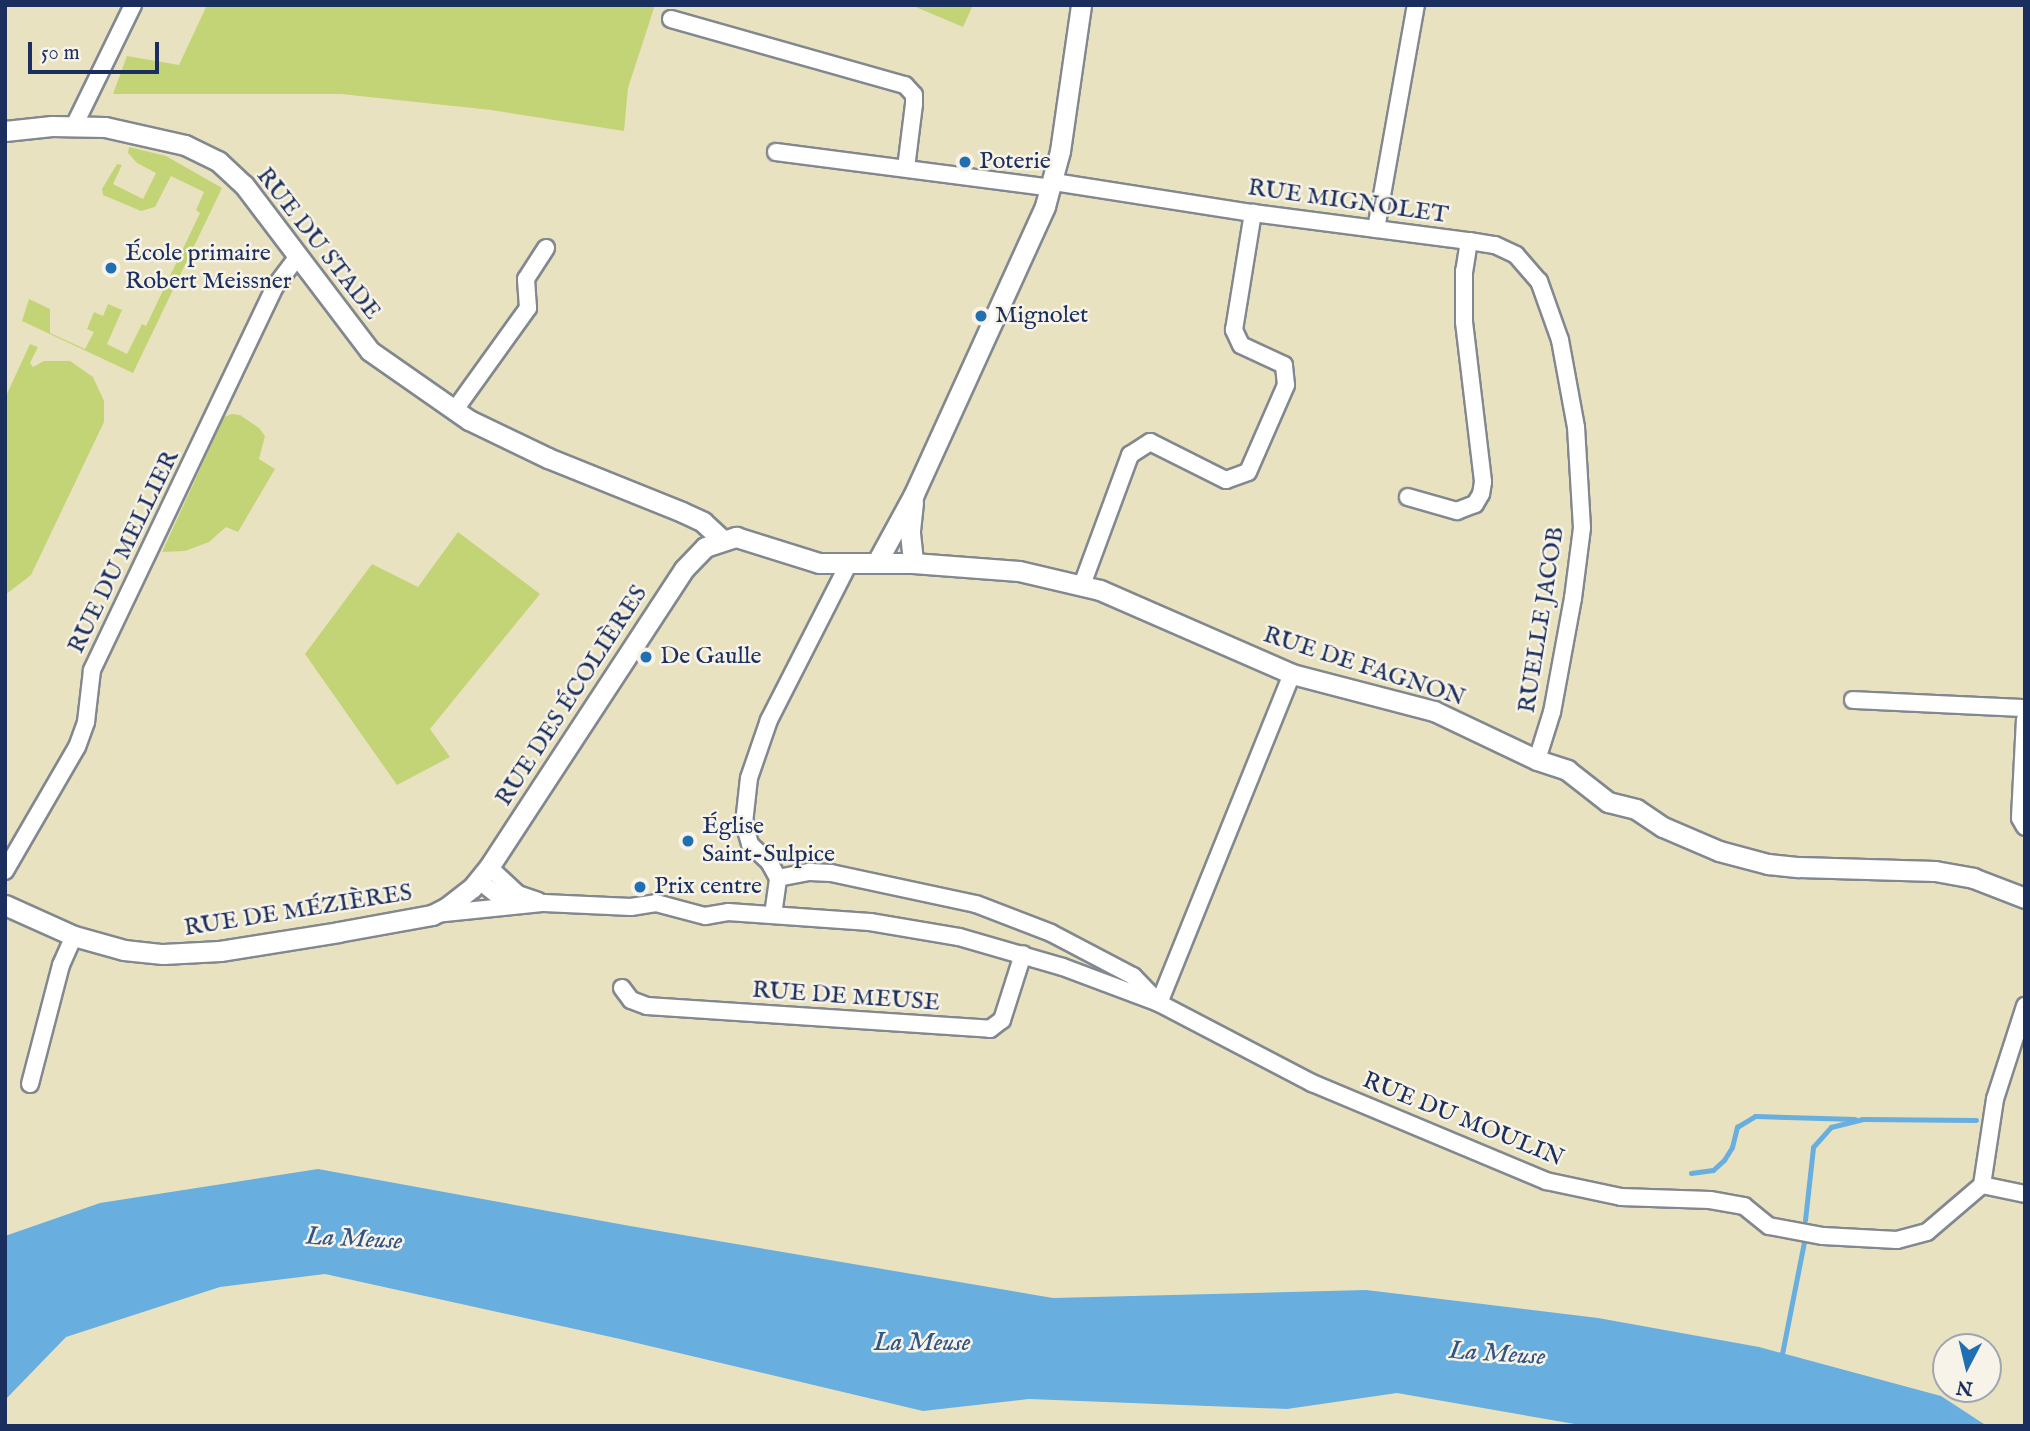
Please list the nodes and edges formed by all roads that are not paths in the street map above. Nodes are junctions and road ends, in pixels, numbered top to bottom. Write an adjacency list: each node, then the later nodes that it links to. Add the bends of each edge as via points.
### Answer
1 (133, 5): 5 (street)
2 (1081, 5): 9 (street)
3 (1416, 5): 11 (street)
4 (671, 19): 8 (street, via 905,85 914,95)
5 (74, 126): 6 (street, RUE DU STADE); 14 (street, RUE DU STADE, via 154,136 218,161 244,185)
6 (5, 131)
7 (776, 152): 8 (street, RUE MIGNOLET)
8 (906, 168): 9 (street, RUE MIGNOLET)
9 (1053, 185): 10 (street, RUE MIGNOLET); 16 (street)
10 (1253, 213): 11 (street, RUE MIGNOLET); 22 (street, via 1234,330 1241,345 1284,365 1286,385 1248,472 1226,480 1150,442 1130,456)
11 (1376, 229): 12 (street, RUE MIGNOLET)
12 (1469, 241): 17 (street, RUE MIGNOLET, via 1464,322 1481,494 1475,504 1457,511); 27 (street, RUELLE JACOB, via 1495,245 1516,256 1539,281 1560,340 1576,428 1582,528 1552,712)
13 (547, 248): 15 (street, via 526,279 528,307)
14 (298, 256): 15 (street, RUE DU STADE, via 370,351); 29 (street, RUE DU MELLIER, via 274,288 92,670 86,722 77,747)
15 (454, 411): 18 (street, RUE DU STADE, via 528,450 703,522)
16 (914, 494): 19 (street); 21 (street, via 910,533)
17 (1408, 497)
18 (721, 540): 20 (street, via 745,538 807,561); 30 (street, RUE DES ÉCOLIÈRES, via 705,547 684,569)
19 (877, 562): 20 (street); 21 (street, RUE DE FAGNON)
20 (849, 563): 31 (street, via 758,747 745,794 744,823 750,844)
21 (914, 563): 22 (street, RUE DE FAGNON, via 1019,571)
22 (1082, 585): 23 (street, RUE DE FAGNON)
23 (1292, 674): 27 (street, RUE DE FAGNON, via 1434,711); 41 (street)
24 (1853, 700): 25 (street)
25 (2025, 708)
26 (2025, 719): 28 (street, via 2020,818)
27 (1537, 760): 32 (street, RUE DE FAGNON, via 1567,770 1608,802 1636,809 1663,827 1743,859 1799,867 1917,869 1973,878)
28 (2025, 827)
29 (5, 871)
30 (480, 878): 33 (street, RUE DU MOULIN); 35 (street); 36 (street, RUE DE MÉZIÈRES, via 457,901)
31 (778, 878): 37 (street); 41 (street, RUE DU MOULIN, via 831,873 976,904 1051,933 1133,976)
32 (2025, 898)
33 (544, 903): 35 (street, RUE DU MOULIN); 37 (street, RUE DU MOULIN, via 631,907 656,903 705,916 728,912)
34 (5, 905): 38 (street, RUE DE MÉZIÈRES)
35 (510, 906): 36 (street, RUE DU MOULIN)
36 (432, 915): 38 (street, RUE DE MÉZIÈRES, via 180,954 124,950)
37 (773, 915): 39 (street, RUE DU MOULIN, via 898,926)
38 (74, 936): 43 (street, via 61,965)
39 (1023, 954): 40 (street, RUE DE MEUSE, via 1002,1020 990,1029 647,1006 631,1000); 41 (street, RUE DU MOULIN)
40 (622, 988)
41 (1158, 1003): 44 (street, RUE DU MOULIN, via 1312,1083 1487,1158 1558,1183 1621,1197 1710,1200 1744,1206 1769,1226 1824,1236 1897,1240 1927,1232)
42 (2025, 1006): 44 (street, via 1995,1099)
43 (30, 1084)
44 (1982, 1185): 45 (street)
45 (2025, 1194)

